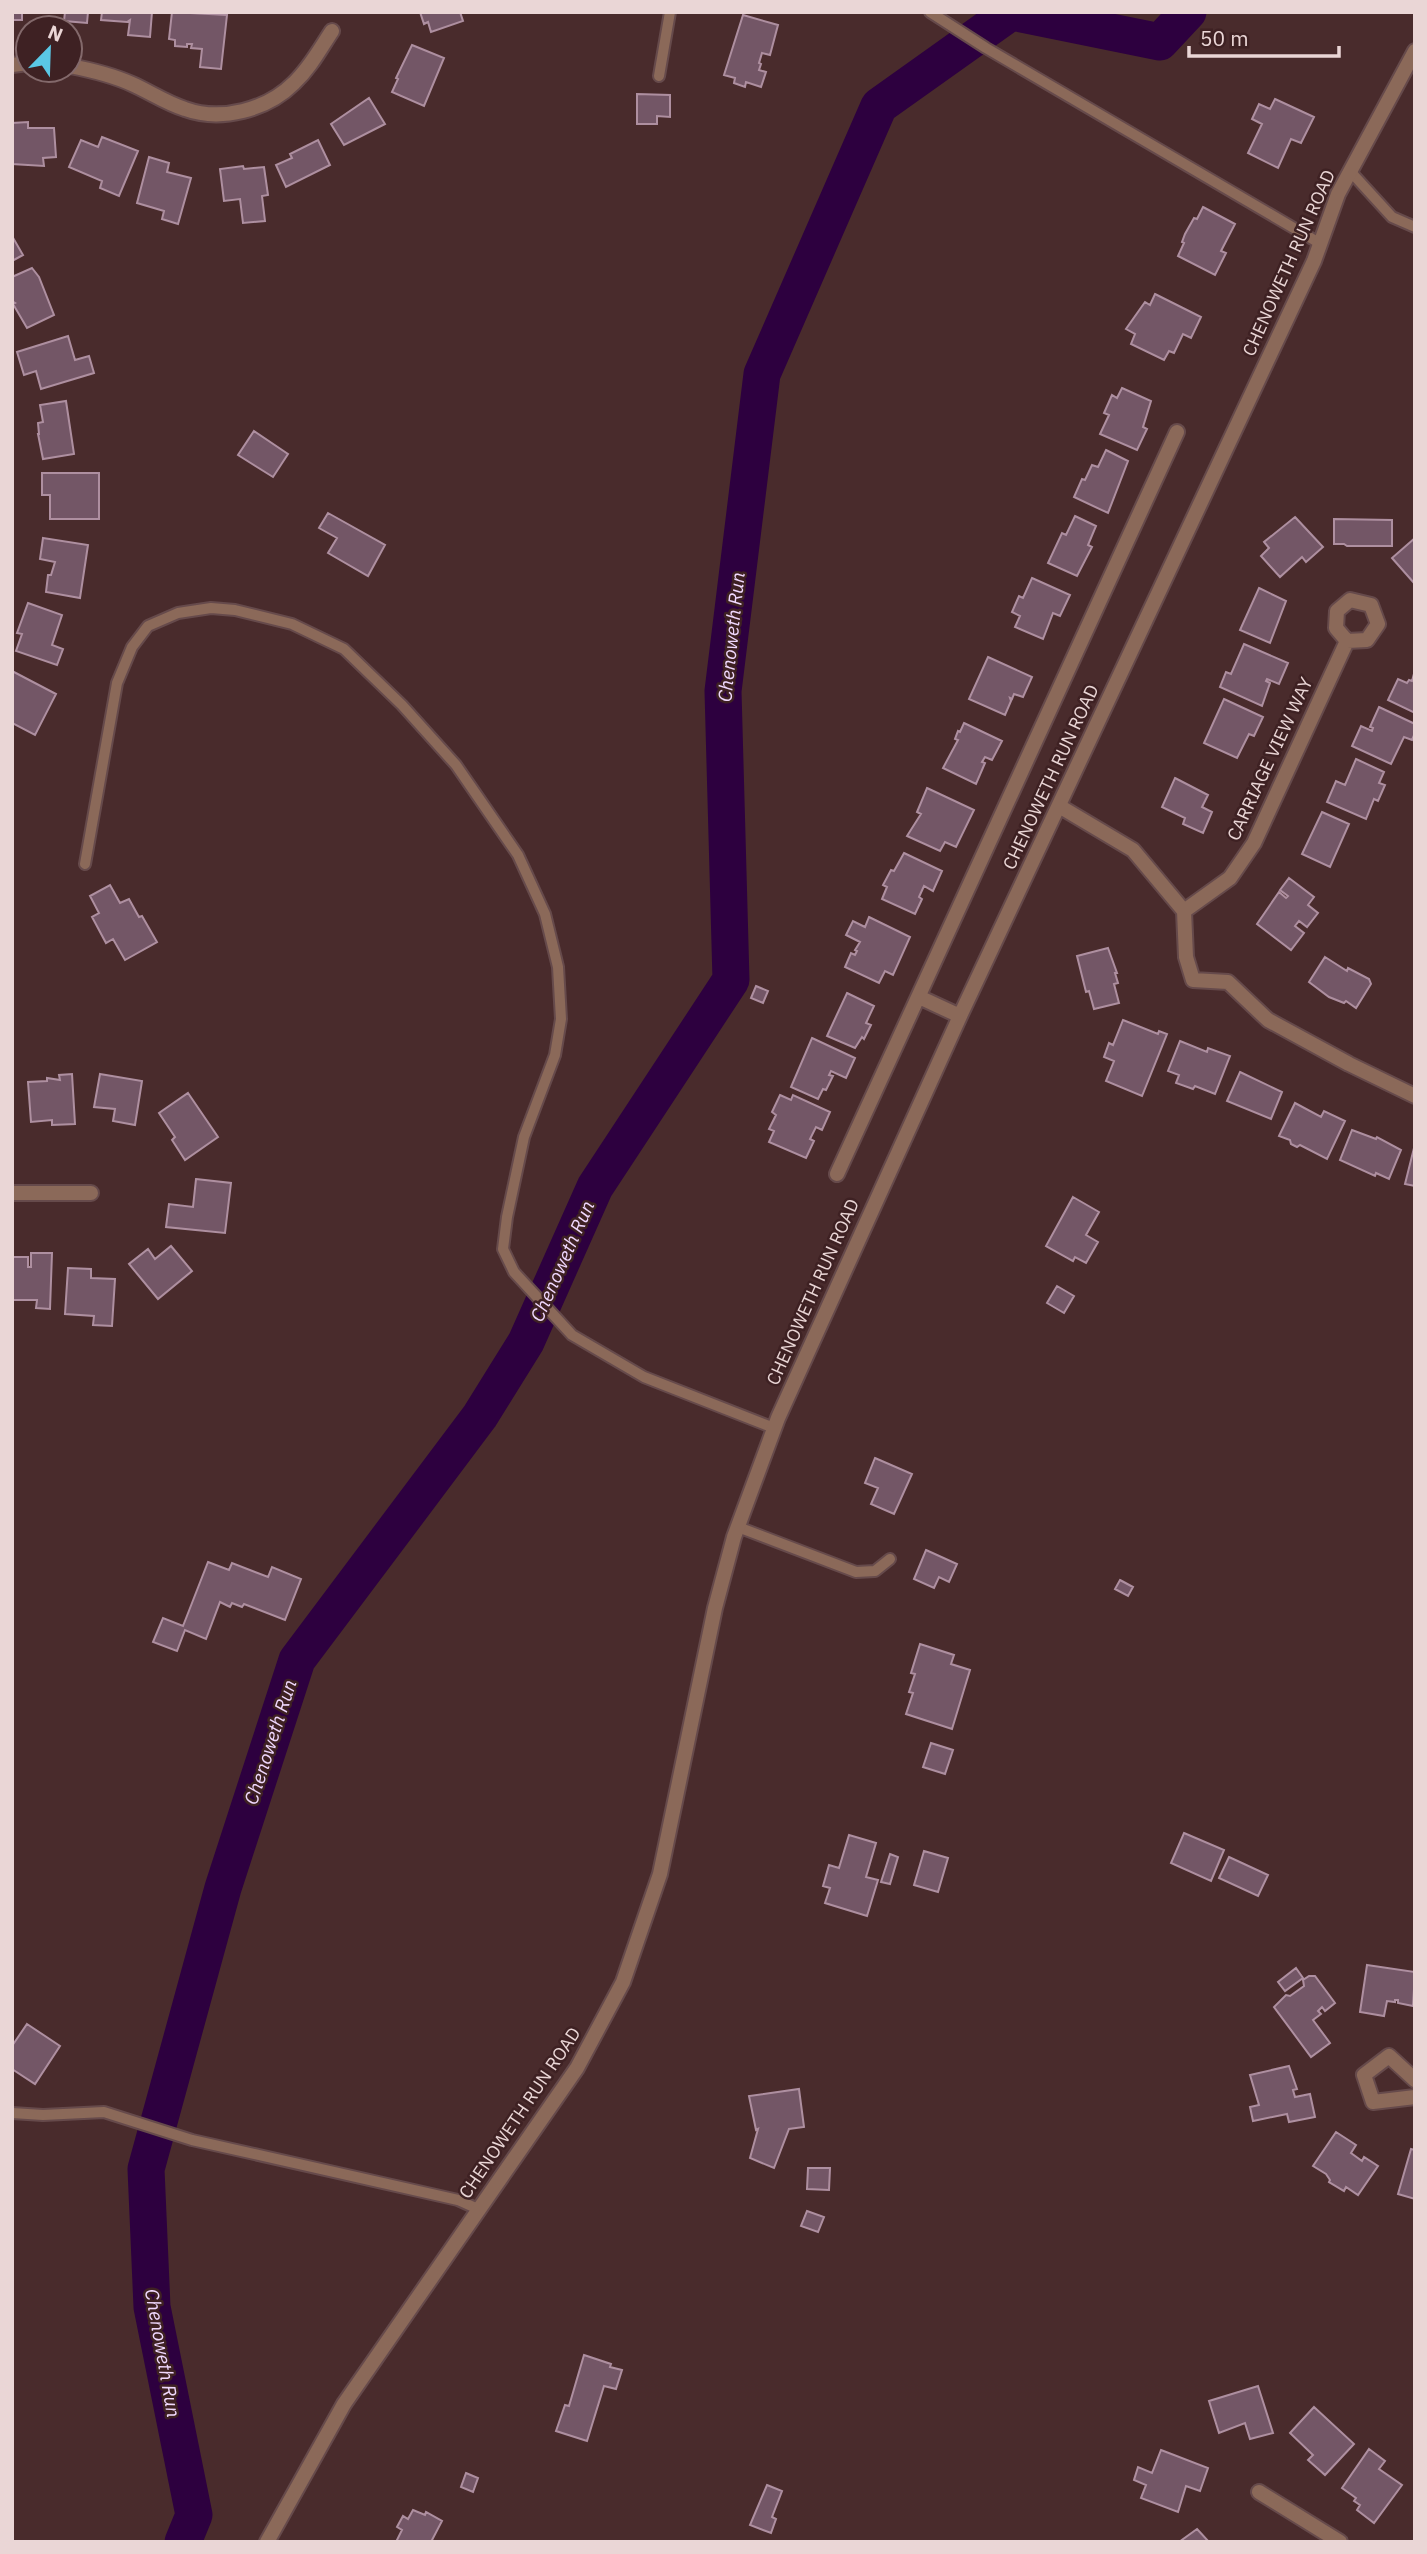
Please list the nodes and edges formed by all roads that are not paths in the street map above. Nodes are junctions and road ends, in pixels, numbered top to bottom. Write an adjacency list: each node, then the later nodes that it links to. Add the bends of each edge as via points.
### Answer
1 (670, 12): 6 (lane)
2 (930, 12): 9 (lane)
3 (332, 31): 5 (street, via 294,83 256,108 234,113 187,110 133,84)
4 (1415, 51): 7 (street, CHENOWETH RUN ROAD)
5 (84, 68)
6 (659, 76)
7 (1350, 171): 8 (lane, via 1392,217); 9 (street, CHENOWETH RUN ROAD)
8 (1415, 228)
9 (1321, 244): 12 (street, CHENOWETH RUN ROAD)
10 (1177, 432): 15 (street)
11 (1347, 641): 14 (street, CARRIAGE VIEW WAY, via 1254,843 1230,878)
12 (1059, 806): 14 (street, via 1133,850); 16 (street, CHENOWETH RUN ROAD)
13 (85, 864): 21 (lane, via 117,683 132,647 148,625 178,613 236,610 292,624 344,649 456,765 518,855 545,914 558,967 561,1019 555,1055 524,1137 507,1217 503,1249 514,1272 572,1335 644,1377)
14 (1184, 911): 17 (street, via 1186,957 1193,980 1228,982 1268,1020)
15 (919, 997): 16 (street); 18 (street)
16 (960, 1016): 21 (street, CHENOWETH RUN ROAD)
17 (1415, 1096)
18 (837, 1174)
19 (12, 1193): 20 (street)
20 (91, 1193)
21 (774, 1428): 22 (street, CHENOWETH RUN ROAD)
22 (738, 1527): 23 (lane, via 856,1572 875,1571); 27 (street, CHENOWETH RUN ROAD, via 715,1608 653,1902 623,1982 577,2068)
23 (890, 1559)
24 (1415, 2080): 25 (street, via 1389,2056 1364,2075 1373,2102)
25 (1415, 2097)
26 (12, 2113): 27 (lane, via 104,2112 192,2140 458,2200)
27 (478, 2209): 29 (street, CHENOWETH RUN ROAD, via 344,2404)
28 (1259, 2492): 30 (street)
29 (267, 2542)
30 (1340, 2542)

